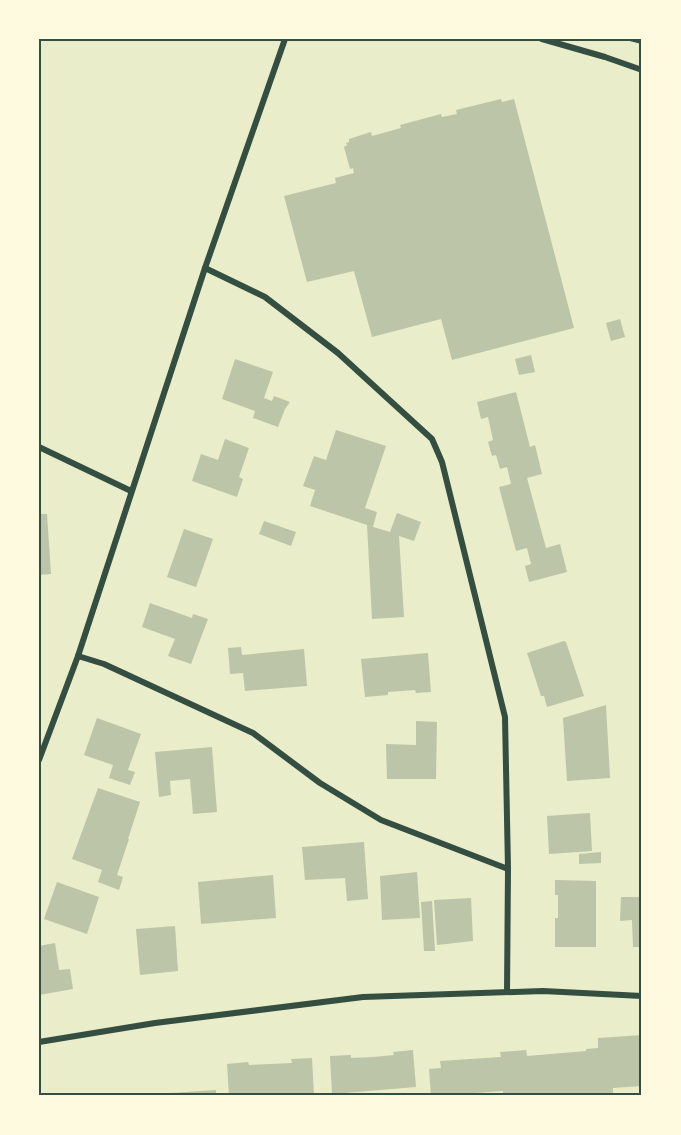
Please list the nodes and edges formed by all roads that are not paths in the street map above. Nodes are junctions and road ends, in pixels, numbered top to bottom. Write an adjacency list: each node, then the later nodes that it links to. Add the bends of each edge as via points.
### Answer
1 (285, 39): 4 (street)
2 (542, 39): 3 (street)
3 (642, 70)
4 (205, 268): 6 (street); 9 (street, via 265,297 338,352 432,439 442,462 505,717)
5 (39, 447): 6 (street)
6 (131, 491): 7 (street)
7 (78, 656): 8 (street); 9 (street, via 104,664 253,733 320,783 381,820)
8 (39, 760)
9 (508, 869): 10 (street)
10 (507, 992): 11 (street); 12 (street, via 363,997)
11 (642, 996)
12 (39, 1042)

